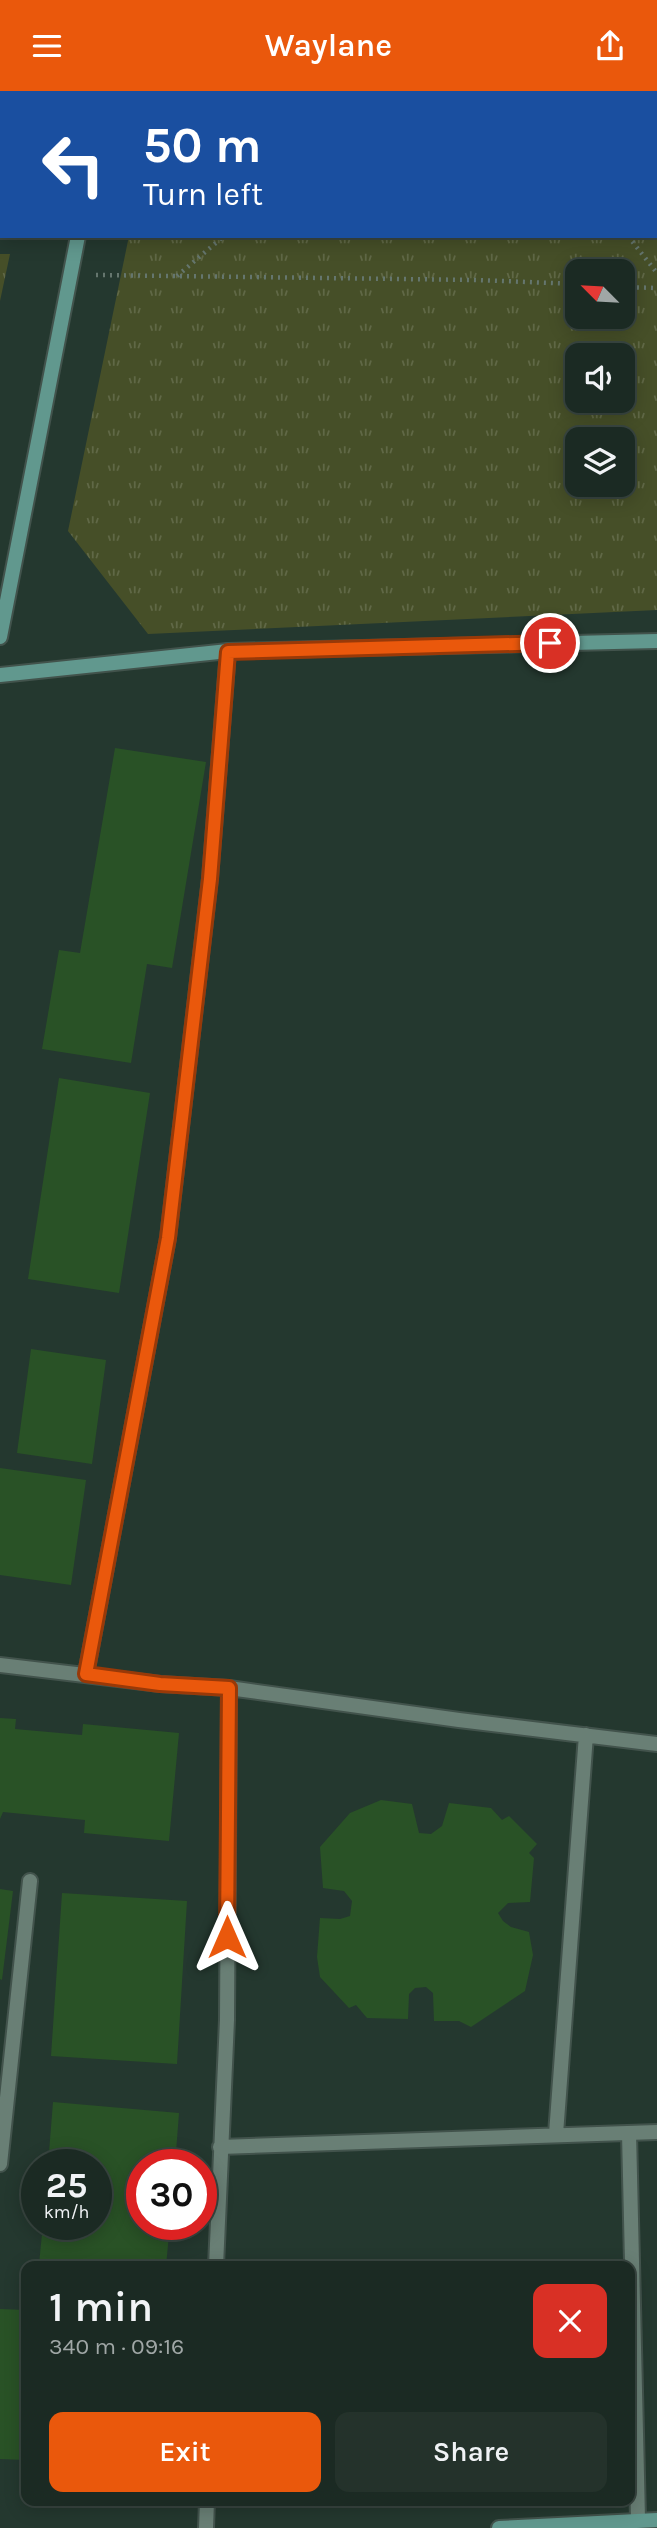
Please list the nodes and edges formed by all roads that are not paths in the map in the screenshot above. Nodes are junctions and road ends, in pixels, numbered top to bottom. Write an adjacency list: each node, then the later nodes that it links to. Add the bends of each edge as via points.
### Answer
1 (78, 238): 2 (main road)
2 (0, 637)
3 (657, 641): 4 (main road)
4 (228, 652): 5 (main road); 7 (street, via 210,879 168,1238)
5 (0, 675)
6 (0, 1665): 7 (street)
7 (86, 1674): 8 (street)
8 (229, 1688): 9 (street); 16 (street, via 227,2020)
9 (586, 1735): 10 (street); 15 (street)
10 (657, 1744)
11 (30, 1881): 12 (street)
12 (5, 2078): 17 (street)
13 (657, 2132): 14 (street)
14 (629, 2133): 15 (street); 19 (street)
15 (556, 2134): 16 (street)
16 (220, 2147): 18 (street)
17 (0, 2164)
18 (216, 2261)
19 (632, 2261)
20 (635, 2390): 22 (street)
21 (207, 2506): 24 (street)
22 (638, 2519): 23 (main road); 25 (main road)
23 (657, 2520)
24 (206, 2528)
25 (499, 2528)

